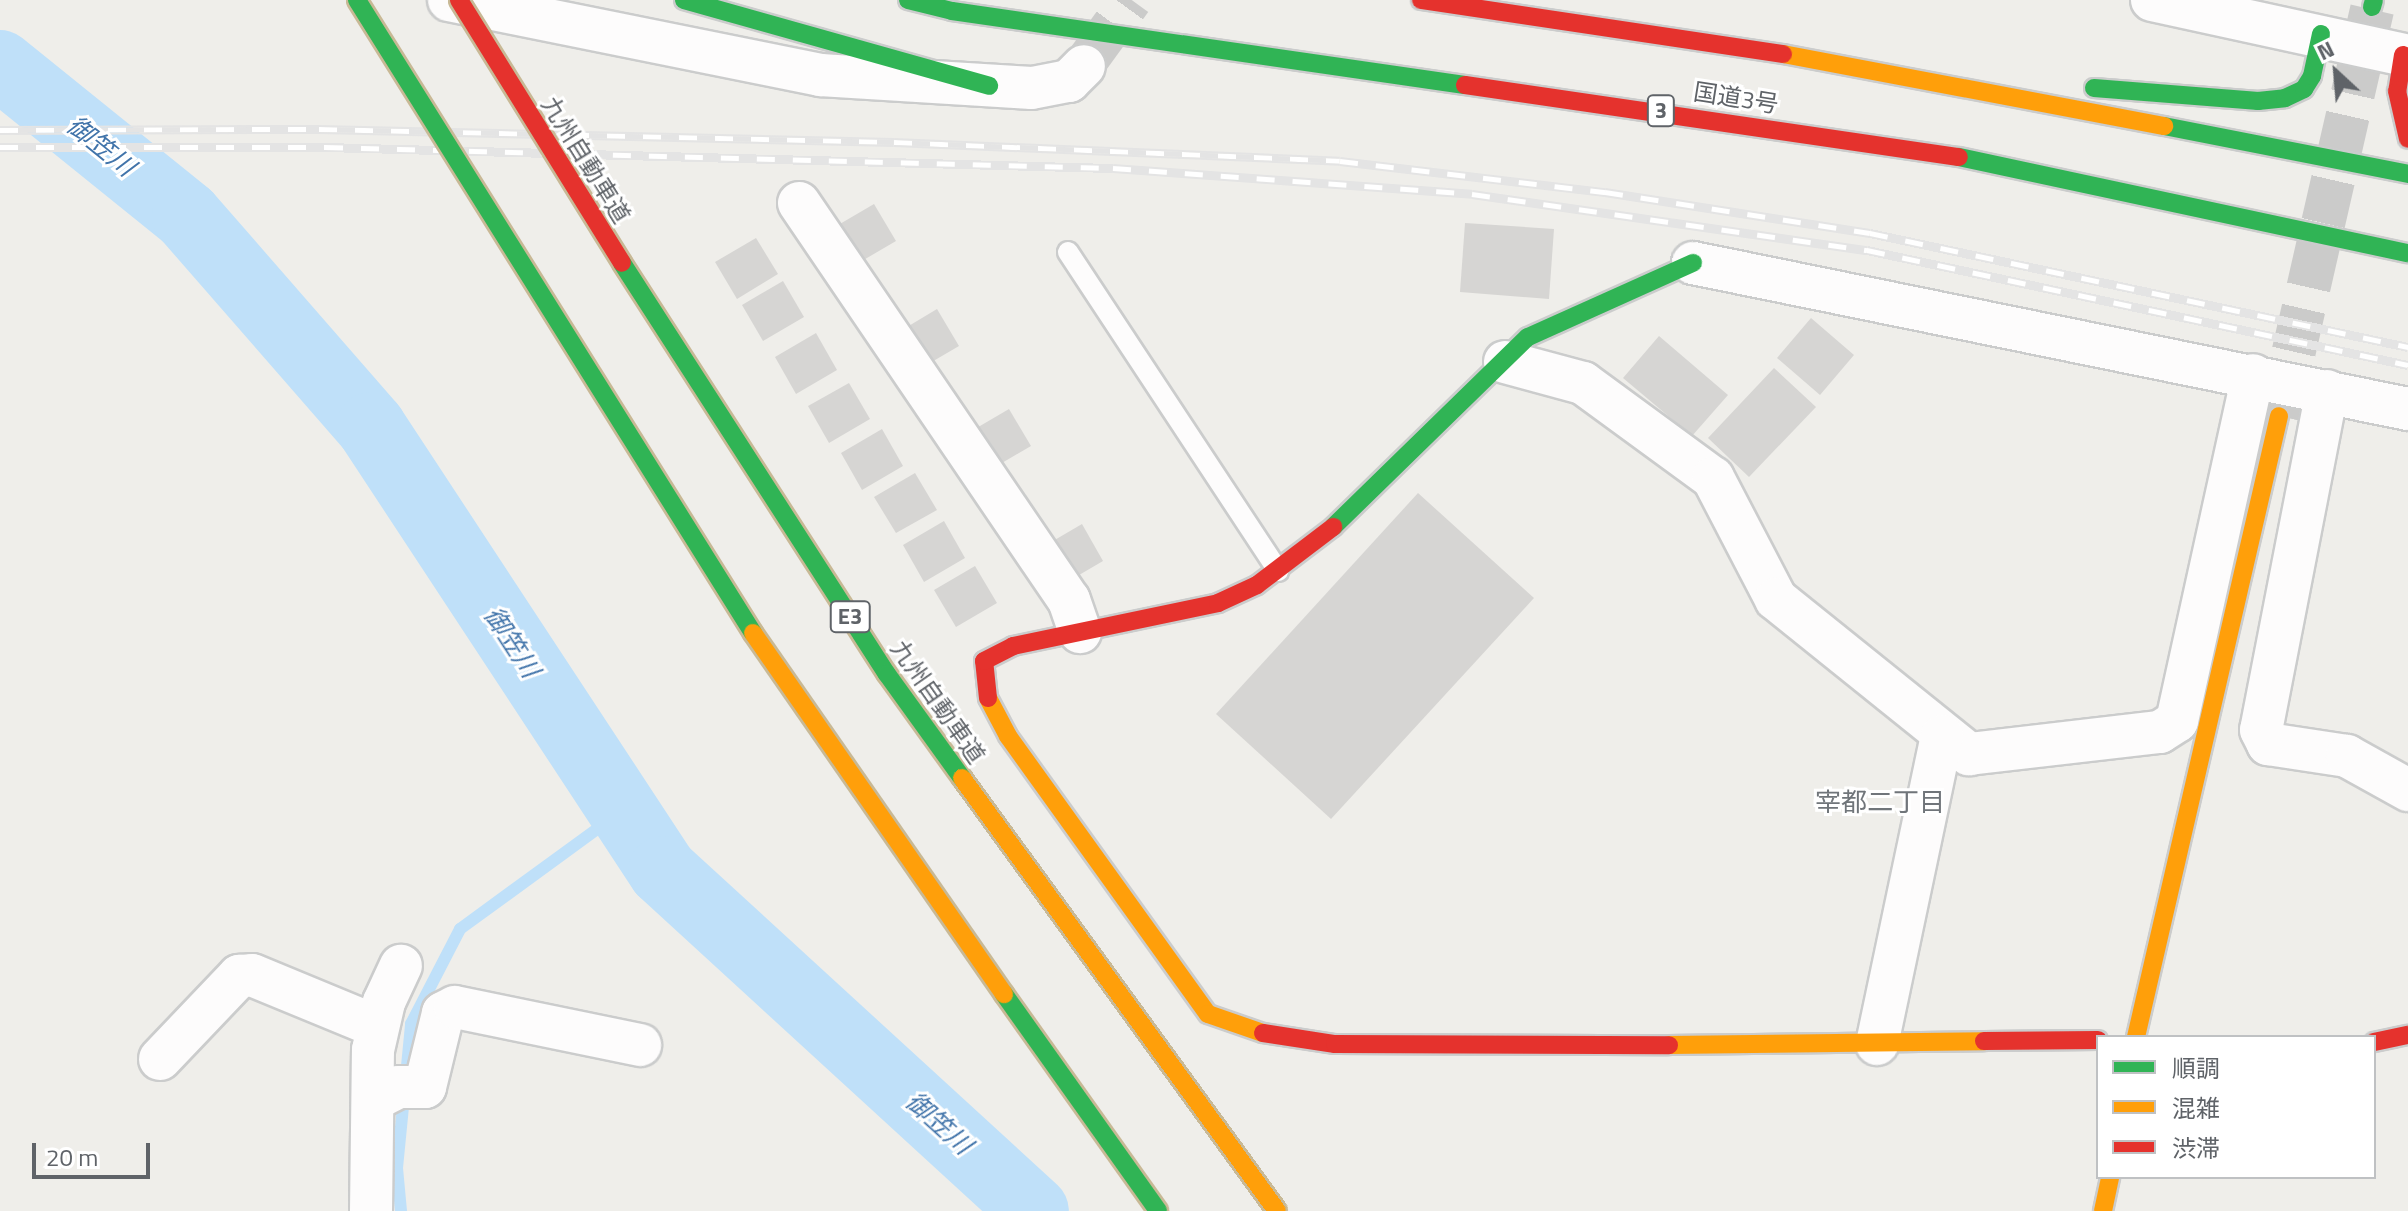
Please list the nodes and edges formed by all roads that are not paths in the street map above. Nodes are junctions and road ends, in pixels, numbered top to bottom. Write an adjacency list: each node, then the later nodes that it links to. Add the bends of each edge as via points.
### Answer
1 (357, 0): 40 (main road, bridge, via 589,378 811,723)
2 (449, 0): 12 (street, via 820,75)
3 (459, 0): 41 (main road, 九州自動車道 / E3, bridge, via 669,339 887,674)
4 (684, 0): 12 (main road)
5 (908, 0): 17 (main road, 国道3号 / 3, via 952,11 1954,156)
6 (1421, 0): 11 (main road, via 1659,32)
7 (2152, 0): 8 (street)
8 (2324, 17): 9 (street); 11 (main road, via 2312,76 2304,89 2285,98 2258,101)
9 (2393, 29): 13 (main road, via 2397,91)
10 (1084, 66): 12 (street, via 1054,87)
11 (1880, 71): 14 (main road)
12 (989, 86)
13 (2408, 139)
14 (2408, 174)
15 (799, 203): 25 (street, via 1069,600)
16 (1068, 252): 24 (lane)
17 (2408, 253)
18 (1693, 263): 19 (main road, via 1528,337); 20 (street)
19 (1505, 362): 24 (main road, via 1312,548); 26 (street, via 1583,383 1713,478 1776,599)
20 (2253, 375): 21 (street); 26 (street, via 2177,721 2160,732 1969,754)
21 (2327, 391): 22 (street); 27 (street, via 2261,730 2268,744 2347,756)
22 (2408, 409)
23 (2279, 416): 30 (main road)
24 (1278, 571): 25 (main road, via 1218,603)
25 (1080, 632): 34 (main road, via 1013,646 984,661 984,690 1008,736 1208,1014 1269,1035 1335,1044)
26 (1942, 736): 34 (street)
27 (2408, 790)
28 (401, 966): 29 (street)
29 (378, 1027): 36 (street, via 252,975 239,976); 37 (street)
30 (2136, 1035)
31 (2408, 1035): 33 (main road)
32 (2096, 1040): 34 (main road)
33 (2376, 1042)
34 (1877, 1044)
35 (640, 1045): 37 (street, via 455,1007 443,1013 425,1087 398,1087)
36 (160, 1059)
37 (373, 1100): 39 (street)
38 (2110, 1179): 42 (main road)
39 (371, 1211)
40 (1158, 1211)
41 (1277, 1211)
42 (2103, 1211)

